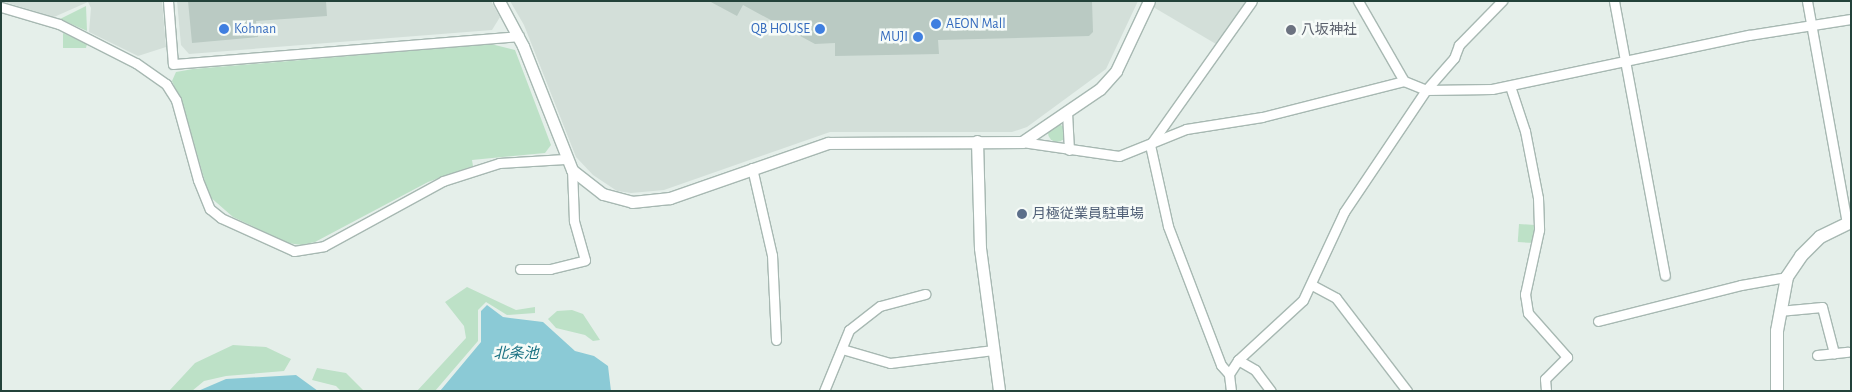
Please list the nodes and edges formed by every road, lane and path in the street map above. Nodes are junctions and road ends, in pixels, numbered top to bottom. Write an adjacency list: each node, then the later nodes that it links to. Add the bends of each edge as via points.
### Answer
1 (168, 1): 12 (street, via 173,64)
2 (499, 1): 12 (street)
3 (1149, 1): 17 (street, via 1116,71 1100,89)
4 (1252, 1): 20 (street)
5 (1358, 1): 14 (street)
6 (1502, 1): 16 (street, via 1459,45 1454,58)
7 (1614, 1): 13 (street)
8 (1808, 1): 11 (street)
9 (1, 7): 22 (street, via 58,24 136,63 161,80 176,100 198,180 210,209 221,218 294,251 324,246 444,181 499,163)
10 (1851, 19): 11 (street)
11 (1812, 25): 13 (street); 25 (street)
12 (519, 36): 22 (street)
13 (1625, 62): 15 (street); 27 (street)
14 (1404, 81): 16 (street); 20 (street, via 1262,117 1186,129)
15 (1510, 86): 16 (street); 46 (street, via 1525,130 1538,198 1539,230 1525,294 1528,313 1567,357 1545,379)
16 (1426, 90): 29 (street, via 1344,212)
17 (1066, 112): 19 (street); 21 (street)
18 (977, 141): 19 (street); 23 (street, via 828,142); 35 (street, via 980,248)
19 (1022, 142): 21 (street)
20 (1150, 145): 21 (street, via 1118,156); 40 (street, via 1168,226 1221,365)
21 (1069, 150)
22 (565, 159): 24 (street)
23 (752, 168): 24 (street, via 670,198 632,202 603,194); 33 (street, via 772,255)
24 (572, 170): 26 (street, via 574,221 585,260 550,268)
25 (1849, 223): 28 (main road, via 1820,237 1801,256)
26 (520, 270)
27 (1665, 275)
28 (1788, 278): 31 (main road); 32 (street, via 1741,285)
29 (1312, 285): 39 (street, via 1295,308); 45 (street, via 1336,298)
30 (925, 294): 34 (street, via 880,306 849,330)
31 (1780, 311): 37 (street, via 1822,307); 47 (main road)
32 (1598, 321)
33 (776, 340)
34 (842, 349): 35 (street, via 890,363); 41 (street)
35 (993, 350): 42 (street)
36 (1848, 352): 37 (street)
37 (1834, 353): 38 (street)
38 (1817, 355)
39 (1238, 360): 40 (street); 44 (street, via 1255,370)
40 (1229, 374): 43 (street)
41 (824, 391)
42 (999, 391)
43 (1230, 391)
44 (1271, 391)
45 (1407, 391)
46 (1546, 391)
47 (1777, 391)

